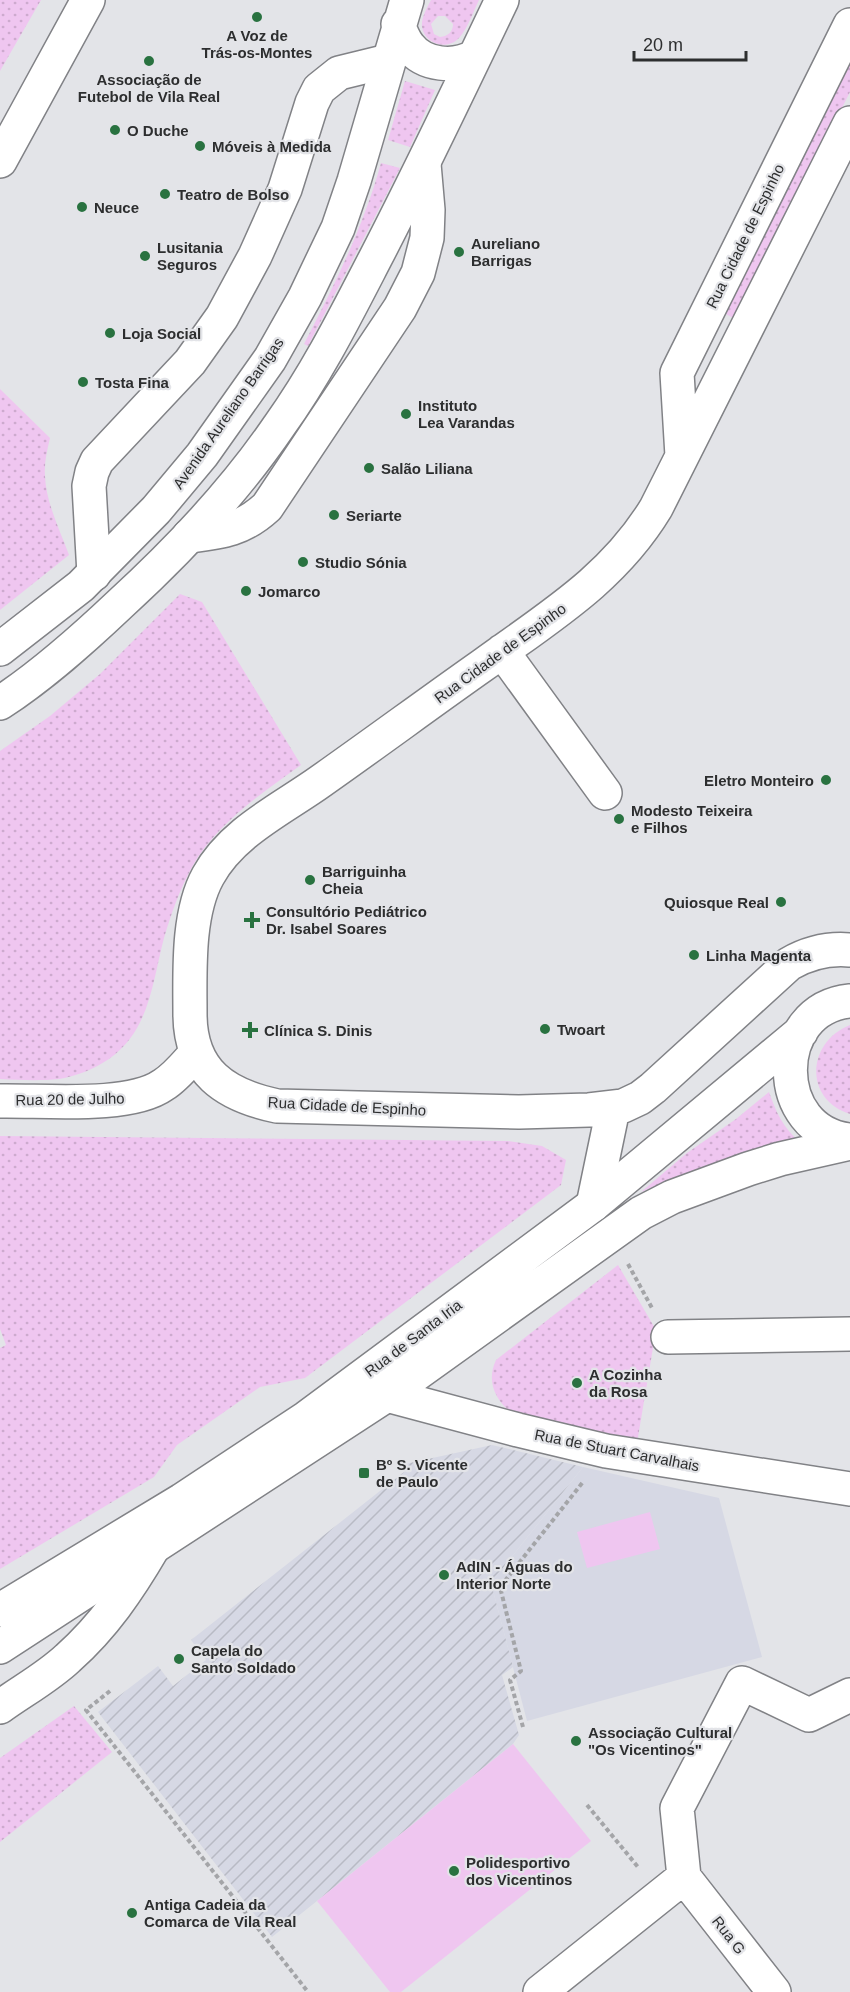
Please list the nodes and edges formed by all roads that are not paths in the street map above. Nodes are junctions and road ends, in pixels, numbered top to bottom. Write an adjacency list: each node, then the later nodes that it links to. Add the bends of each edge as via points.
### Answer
1 (87, 0): 8 (street)
2 (502, 0): 5 (street)
3 (403, 12): 5 (street, via 408,46 414,52 446,64); 6 (street, Avenida Aureliano Barrigas)
4 (850, 25): 10 (street, Rua Cidade de Espinho, via 677,373)
5 (475, 56): 9 (street)
6 (388, 61): 12 (street, Avenida Aureliano Barrigas, via 338,228 279,343 191,469); 12 (street, via 339,74 319,89 285,189 222,317 190,362 98,461 88,486)
7 (850, 123): 10 (street, Rua Cidade de Espinho)
8 (0, 161)
9 (423, 164): 11 (street, via 342,323 294,404 241,477); 11 (street, via 428,238 418,273 400,308 267,507 255,518 227,531)
10 (682, 457): 14 (street, Rua Cidade de Espinho, via 646,524 608,569 574,600)
11 (189, 536): 15 (street, via 79,642)
12 (94, 574): 13 (street, Avenida Aureliano Barrigas)
13 (0, 649)
14 (502, 651): 16 (street); 21 (street, Rua Cidade de Espinho, via 260,823 230,846 218,861 207,878 195,915 190,1027)
15 (0, 703)
16 (605, 793)
17 (850, 950): 23 (street, Rua Cidade de Espinho, via 815,952 789,964 647,1093)
18 (850, 975): 20 (street, Rua de Santa Iria)
19 (850, 1001): 20 (street, via 826,1008)
20 (806, 1025): 24 (street, via 793,1047 790,1064 795,1097 814,1124); 25 (street, Rua de Santa Iria)
21 (196, 1053): 22 (street, Rua 20 de Julho, via 162,1086 141,1095 109,1100); 23 (street, Rua Cidade de Espinho, via 219,1083 247,1098 277,1106 519,1112)
22 (0, 1101)
23 (613, 1108): 25 (street)
24 (850, 1142): 28 (street, Rua de Santa Iria, via 748,1168 661,1202 617,1244 538,1287)
25 (593, 1205): 31 (street, Rua de Santa Iria, via 306,1418 182,1500)
26 (850, 1334): 27 (street)
27 (668, 1337)
28 (387, 1395): 29 (street, Rua de Stuart Carvalhais, via 606,1451); 30 (street, Rua de Santa Iria)
29 (850, 1489)
30 (153, 1548): 32 (street, Rua de Santa Iria); 34 (street, via 127,1592 99,1628 67,1660)
31 (0, 1610)
32 (0, 1647)
33 (850, 1695): 35 (street, via 809,1715 742,1683 677,1808)
34 (0, 1707)
35 (673, 1886): 36 (street); 37 (street, Rua G)
36 (556, 1987)
37 (774, 1992)

